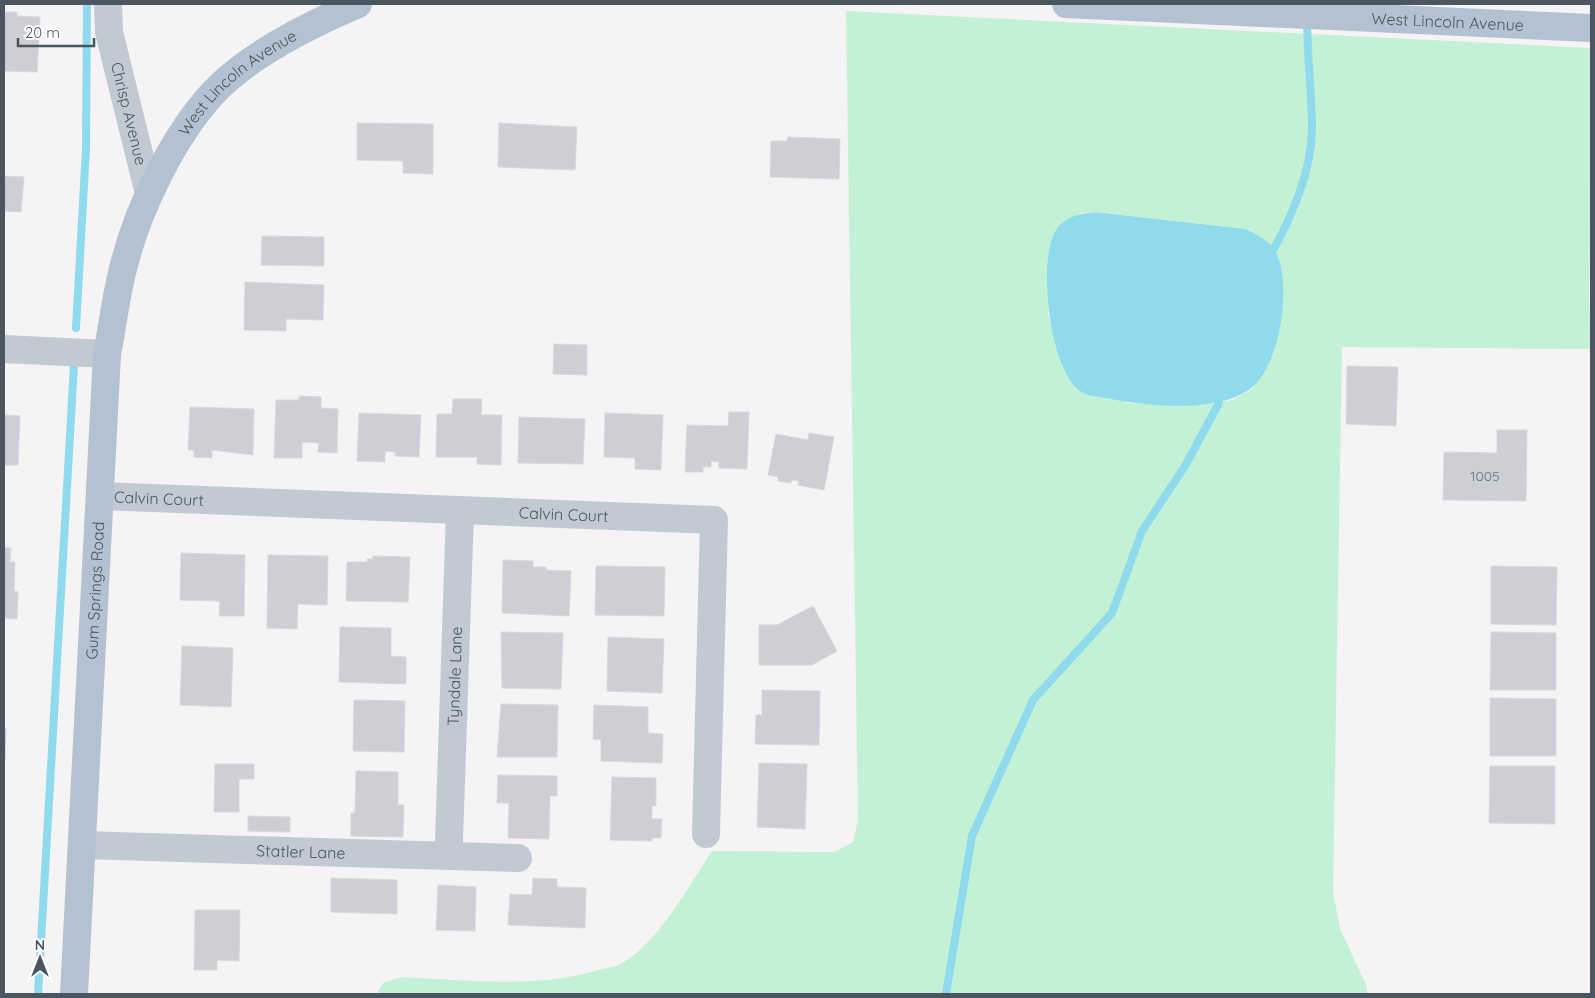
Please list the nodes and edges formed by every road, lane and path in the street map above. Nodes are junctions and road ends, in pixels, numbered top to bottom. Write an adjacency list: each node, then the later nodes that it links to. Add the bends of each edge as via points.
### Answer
1 (108, 4): 5 (street, Chrisp Avenue, via 109,32)
2 (358, 4): 5 (main road, West Lincoln Avenue, via 309,25 255,59 215,91 179,137)
3 (1066, 4): 4 (main road, West Lincoln Avenue)
4 (1591, 28)
5 (149, 194): 7 (main road, Gum Springs Road, via 124,264)
6 (4, 349): 7 (street)
7 (107, 354): 8 (main road, Gum Springs Road)
8 (100, 496): 9 (street, Calvin Court); 12 (main road, Gum Springs Road)
9 (460, 511): 10 (street, Calvin Court, via 714,520); 11 (street, Tyndale Lane)
10 (706, 834)
11 (449, 841)
12 (82, 845): 13 (street, Statler Lane); 14 (main road, Gum Springs Road)
13 (518, 858)
14 (74, 994)

